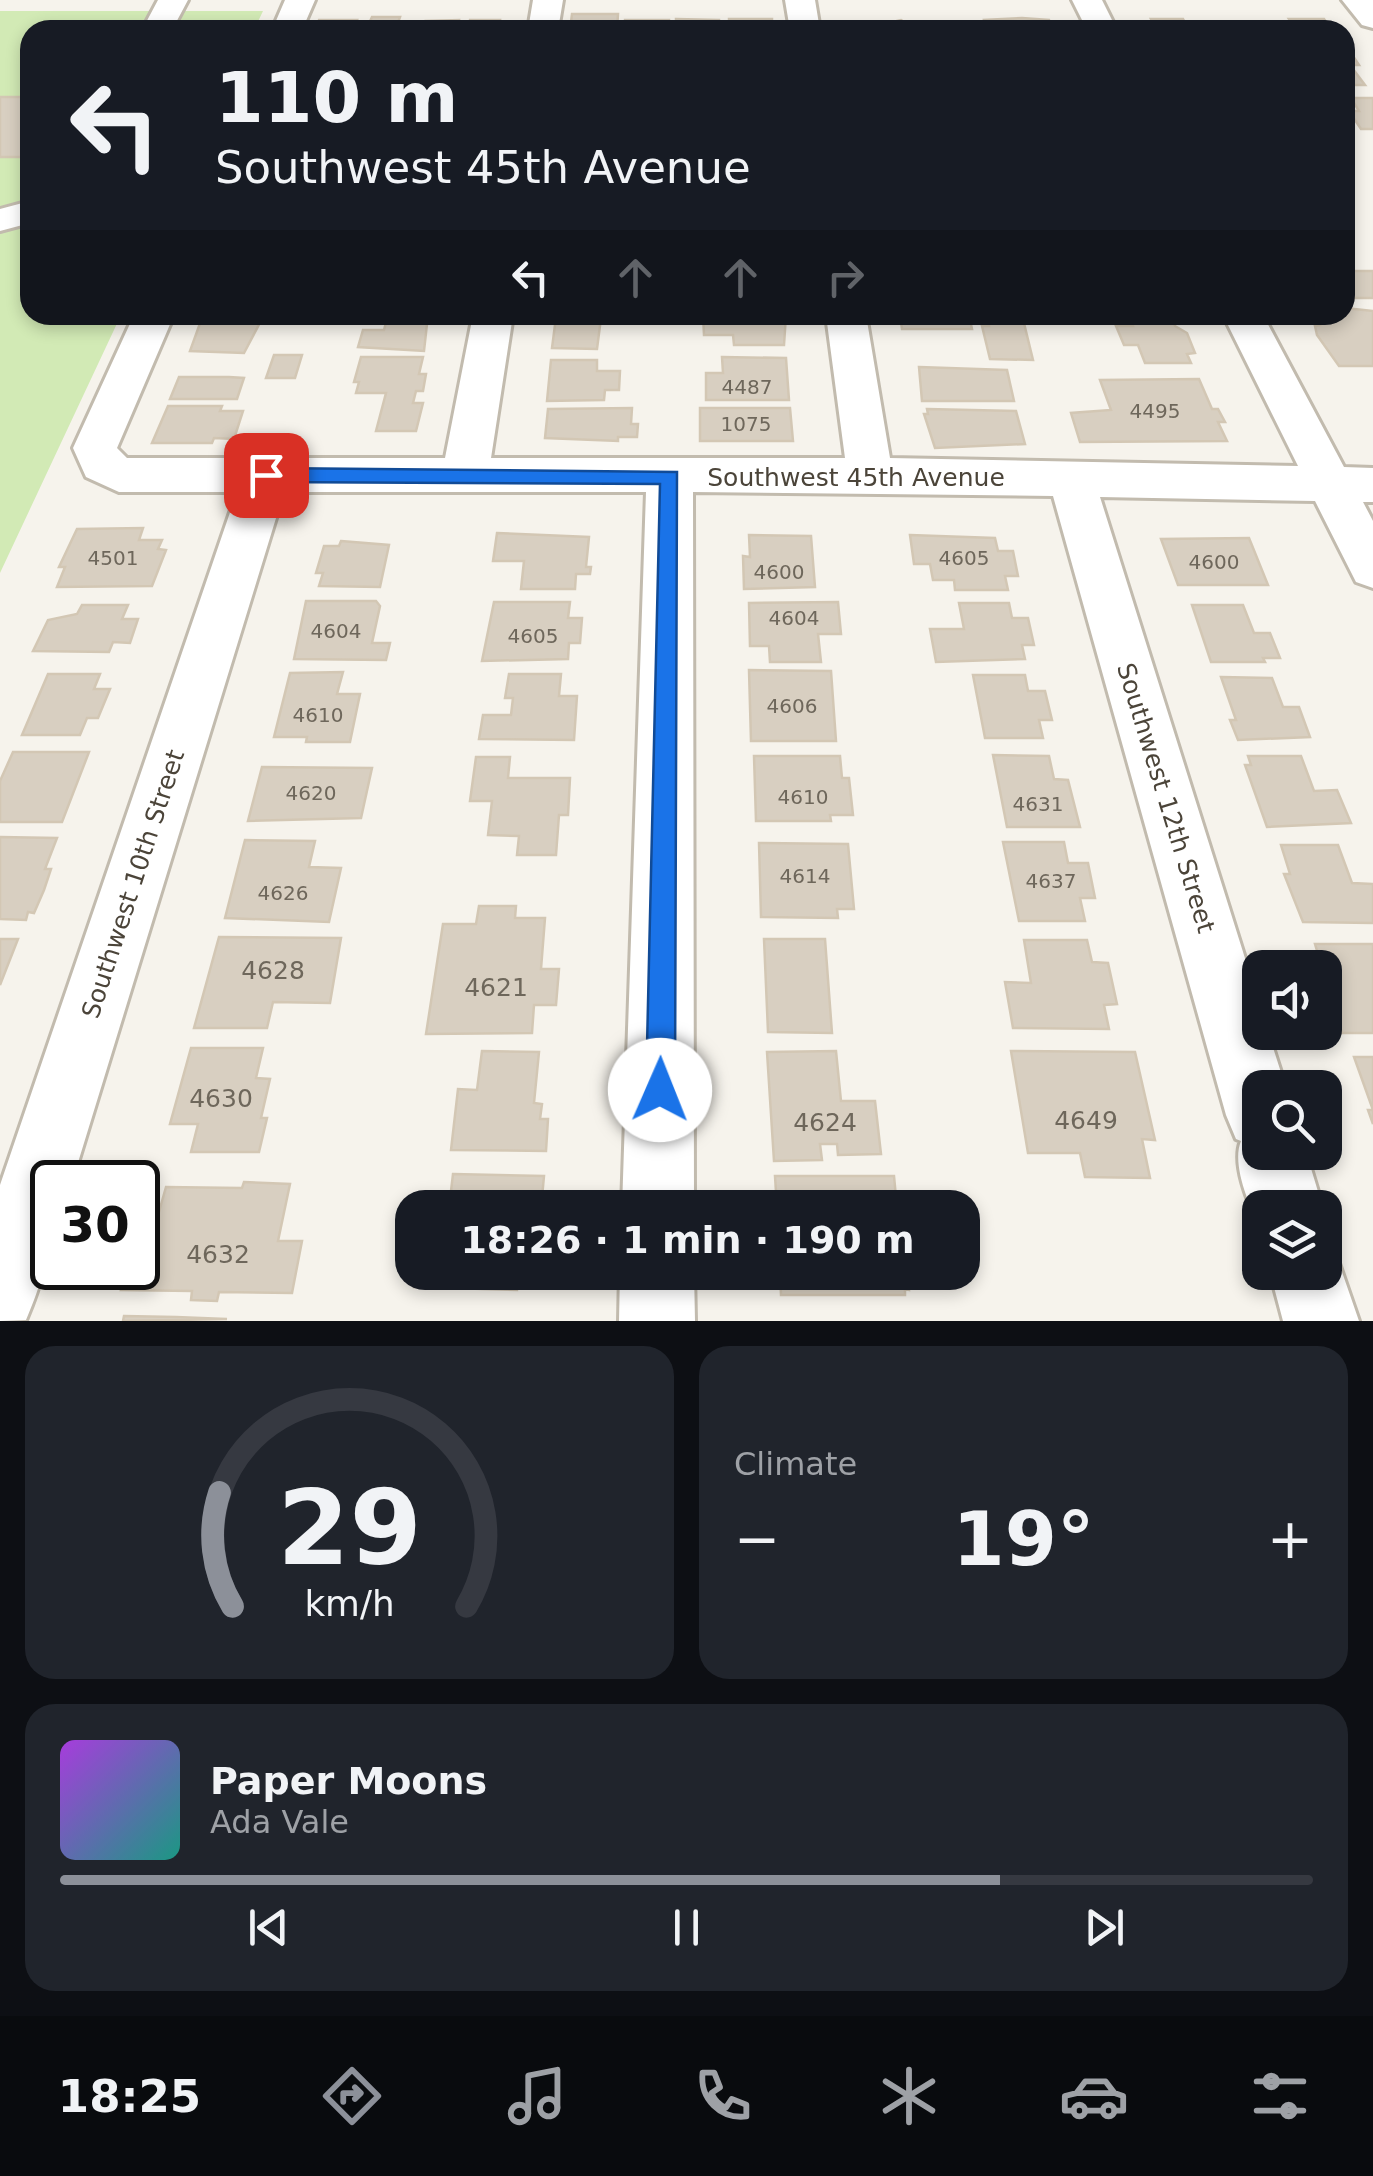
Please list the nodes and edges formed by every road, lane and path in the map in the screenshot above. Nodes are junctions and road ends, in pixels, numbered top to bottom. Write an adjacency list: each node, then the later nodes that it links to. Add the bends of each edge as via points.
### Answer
1 (1357, 0): 2 (street)
2 (1373, 19)
3 (149, 325): 7 (street, Southwest 45th Avenue, via 98,436 102,465 133,476)
4 (491, 325): 9 (street)
5 (848, 325): 8 (street)
6 (1249, 325): 12 (street)
7 (266, 475): 9 (street, Southwest 45th Avenue); 18 (street, Southwest 10th Street)
8 (870, 475): 10 (street, Southwest 45th Avenue); 11 (street, Southwest 45th Avenue)
9 (465, 476): 10 (street, Southwest 45th Avenue)
10 (670, 477): 15 (street)
11 (1072, 480): 12 (street, Southwest 45th Avenue); 14 (street, Southwest 12th Street)
12 (1351, 485): 13 (street)
13 (1373, 568)
14 (1246, 1070)
15 (658, 1190)
16 (657, 1290): 19 (street)
17 (1312, 1290): 20 (street)
18 (0, 1294)
19 (656, 1321)
20 (1321, 1321)

